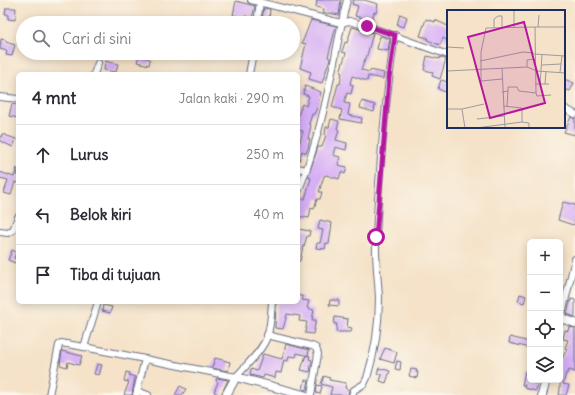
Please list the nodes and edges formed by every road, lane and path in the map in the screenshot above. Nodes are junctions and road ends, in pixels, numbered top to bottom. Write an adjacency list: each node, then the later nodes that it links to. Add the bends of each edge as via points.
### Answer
1 (251, 0): 3 (street)
2 (347, 0): 5 (street)
3 (260, 2): 4 (street); 5 (street)
4 (258, 16)
5 (341, 23): 6 (street, via 349,21); 17 (street, via 321,123)
6 (395, 35): 7 (street); 38 (street, via 389,78 375,252 379,296 377,333 367,378)
7 (447, 55)
8 (252, 60): 11 (street)
9 (98, 63): 10 (street)
10 (95, 72)
11 (250, 72)
12 (0, 96): 13 (street)
13 (16, 99)
14 (565, 109): 15 (street)
15 (575, 114)
16 (300, 168): 17 (street)
17 (306, 170): 18 (street)
18 (300, 186)
19 (16, 222): 20 (street, via 13,230 8,233)
20 (0, 232)
21 (575, 259): 24 (street)
22 (97, 304): 28 (street)
23 (272, 304): 27 (street)
24 (562, 311)
25 (563, 321): 26 (street)
26 (575, 323)
27 (268, 335): 30 (street); 37 (street, via 316,348 318,354)
28 (84, 347): 29 (street); 33 (street, via 65,343 59,345)
29 (145, 359): 30 (street); 32 (street)
30 (236, 377): 35 (street); 36 (street)
31 (545, 383): 39 (street)
32 (136, 393): 34 (street)
33 (49, 395)
34 (148, 395)
35 (226, 395)
36 (304, 395)
37 (311, 395)
38 (352, 395)
39 (542, 395)

